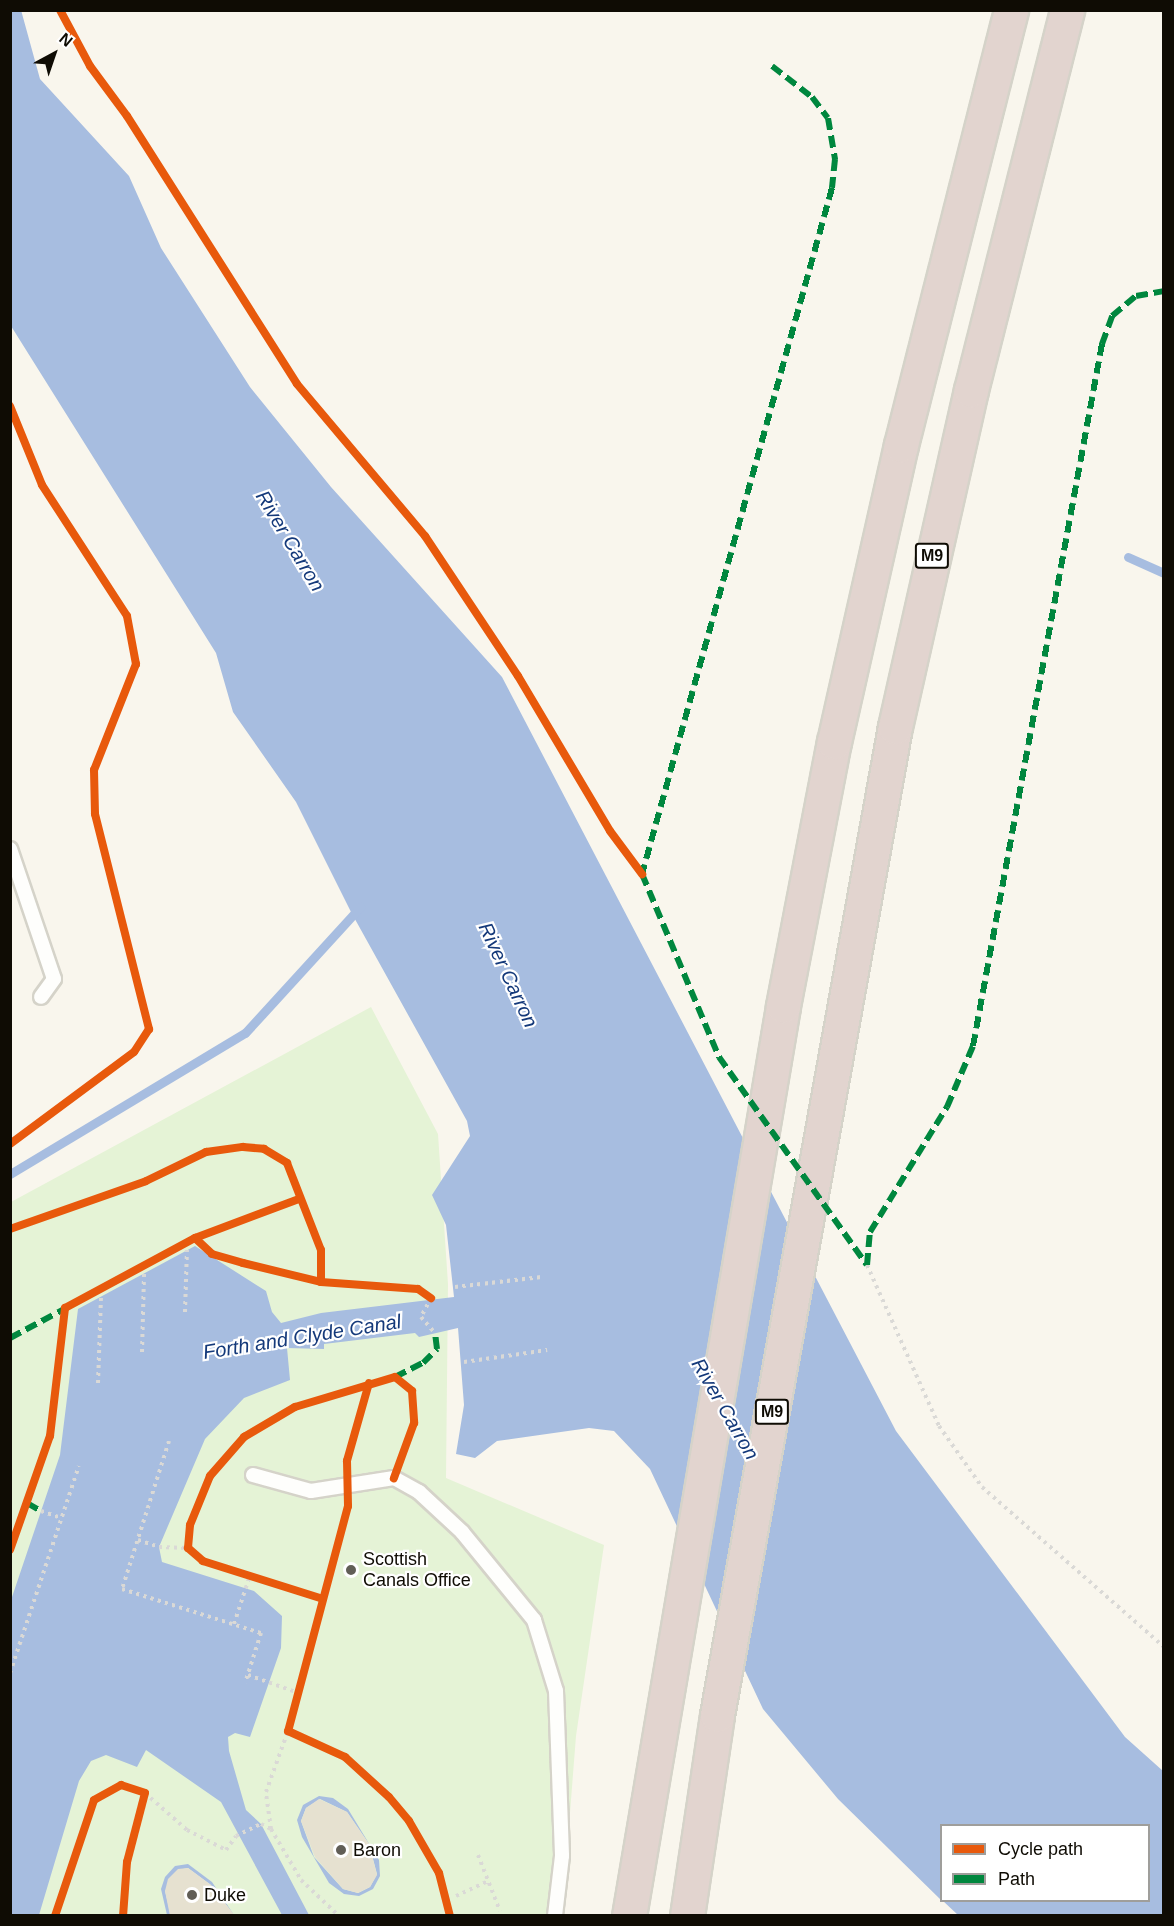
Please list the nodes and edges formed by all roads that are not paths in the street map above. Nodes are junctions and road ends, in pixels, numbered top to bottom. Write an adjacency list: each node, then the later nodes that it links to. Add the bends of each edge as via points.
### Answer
1 (1011, 10): 7 (highway, via 901,445 834,742 783,1006)
2 (1068, 10): 8 (highway, M9, via 925,586 717,1715)
3 (10, 849): 4 (lane, via 54,979)
4 (41, 997)
5 (253, 1475): 6 (lane, via 311,1491 394,1478 419,1492 462,1532 534,1620 556,1691 562,1856)
6 (555, 1916)
7 (629, 1916)
8 (687, 1916)

